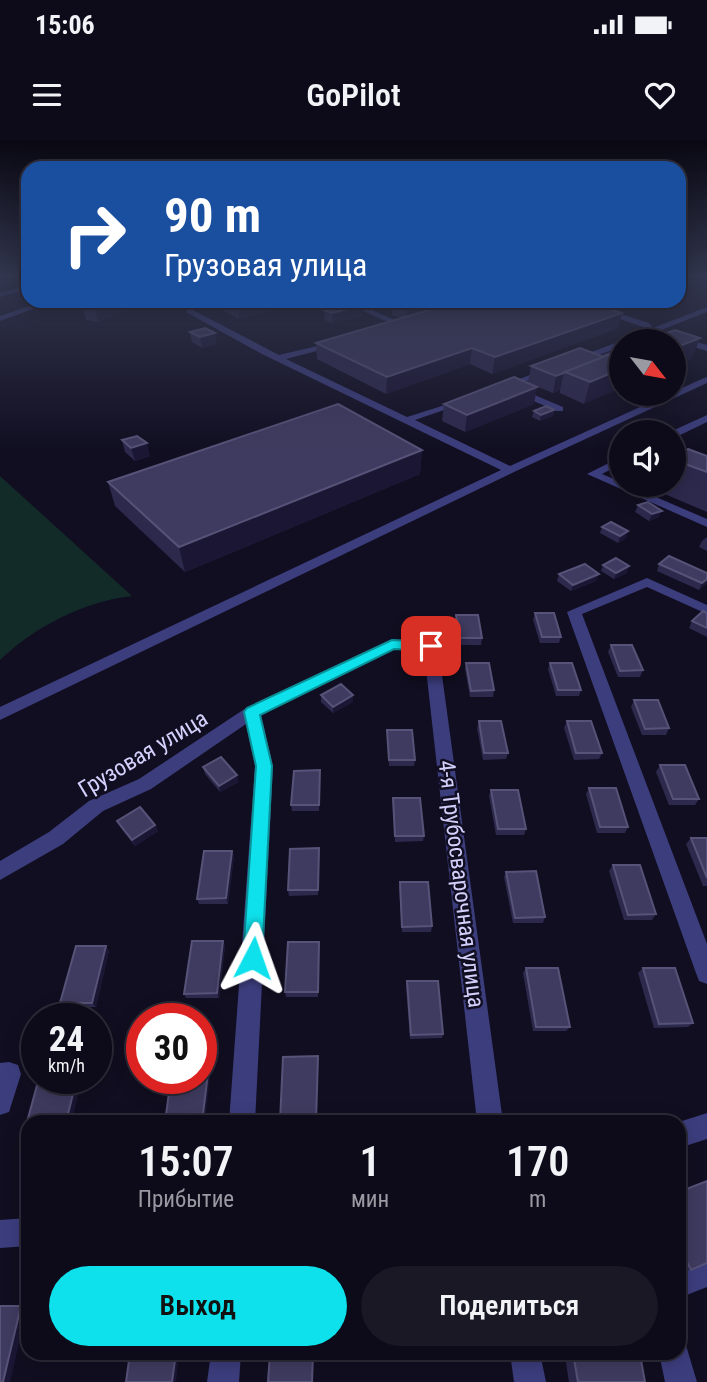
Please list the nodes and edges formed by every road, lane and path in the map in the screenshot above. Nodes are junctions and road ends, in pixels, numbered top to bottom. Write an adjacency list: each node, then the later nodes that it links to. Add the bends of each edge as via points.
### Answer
1 (236, 335): 6 (street)
2 (353, 338): 6 (street)
3 (686, 342): 5 (street)
4 (609, 348): 8 (street)
5 (707, 348)
6 (279, 358): 13 (street)
7 (707, 380): 16 (street)
8 (507, 386): 9 (street); 11 (street)
9 (494, 390)
10 (481, 394): 13 (street)
11 (560, 410)
12 (707, 418): 14 (street)
13 (404, 421): 16 (street)
14 (686, 428)
15 (609, 466): 17 (street, via 593,474)
16 (510, 470): 23 (street)
17 (609, 481)
18 (647, 497): 19 (street)
19 (707, 523)
20 (707, 610): 25 (street, via 647,582 574,612)
21 (431, 646): 22 (street, Грузовая улица, via 392,644); 29 (street, 4-я Трубосварочная улица)
22 (252, 712): 24 (street, Грузовая улица, via 145,784 96,806 56,838); 28 (street, via 264,766)
23 (0, 714)
24 (0, 871)
25 (707, 973)
26 (5, 1074): 27 (street)
27 (0, 1103)
28 (242, 1115)
29 (489, 1115)
30 (707, 1126): 31 (street)
31 (686, 1133)
32 (21, 1232): 33 (street)
33 (0, 1234)
34 (707, 1273): 35 (street)
35 (686, 1281)
36 (225, 1360): 39 (street)
37 (526, 1360): 40 (street)
38 (676, 1360): 41 (street)
39 (223, 1382)
40 (530, 1382)
41 (681, 1382)

